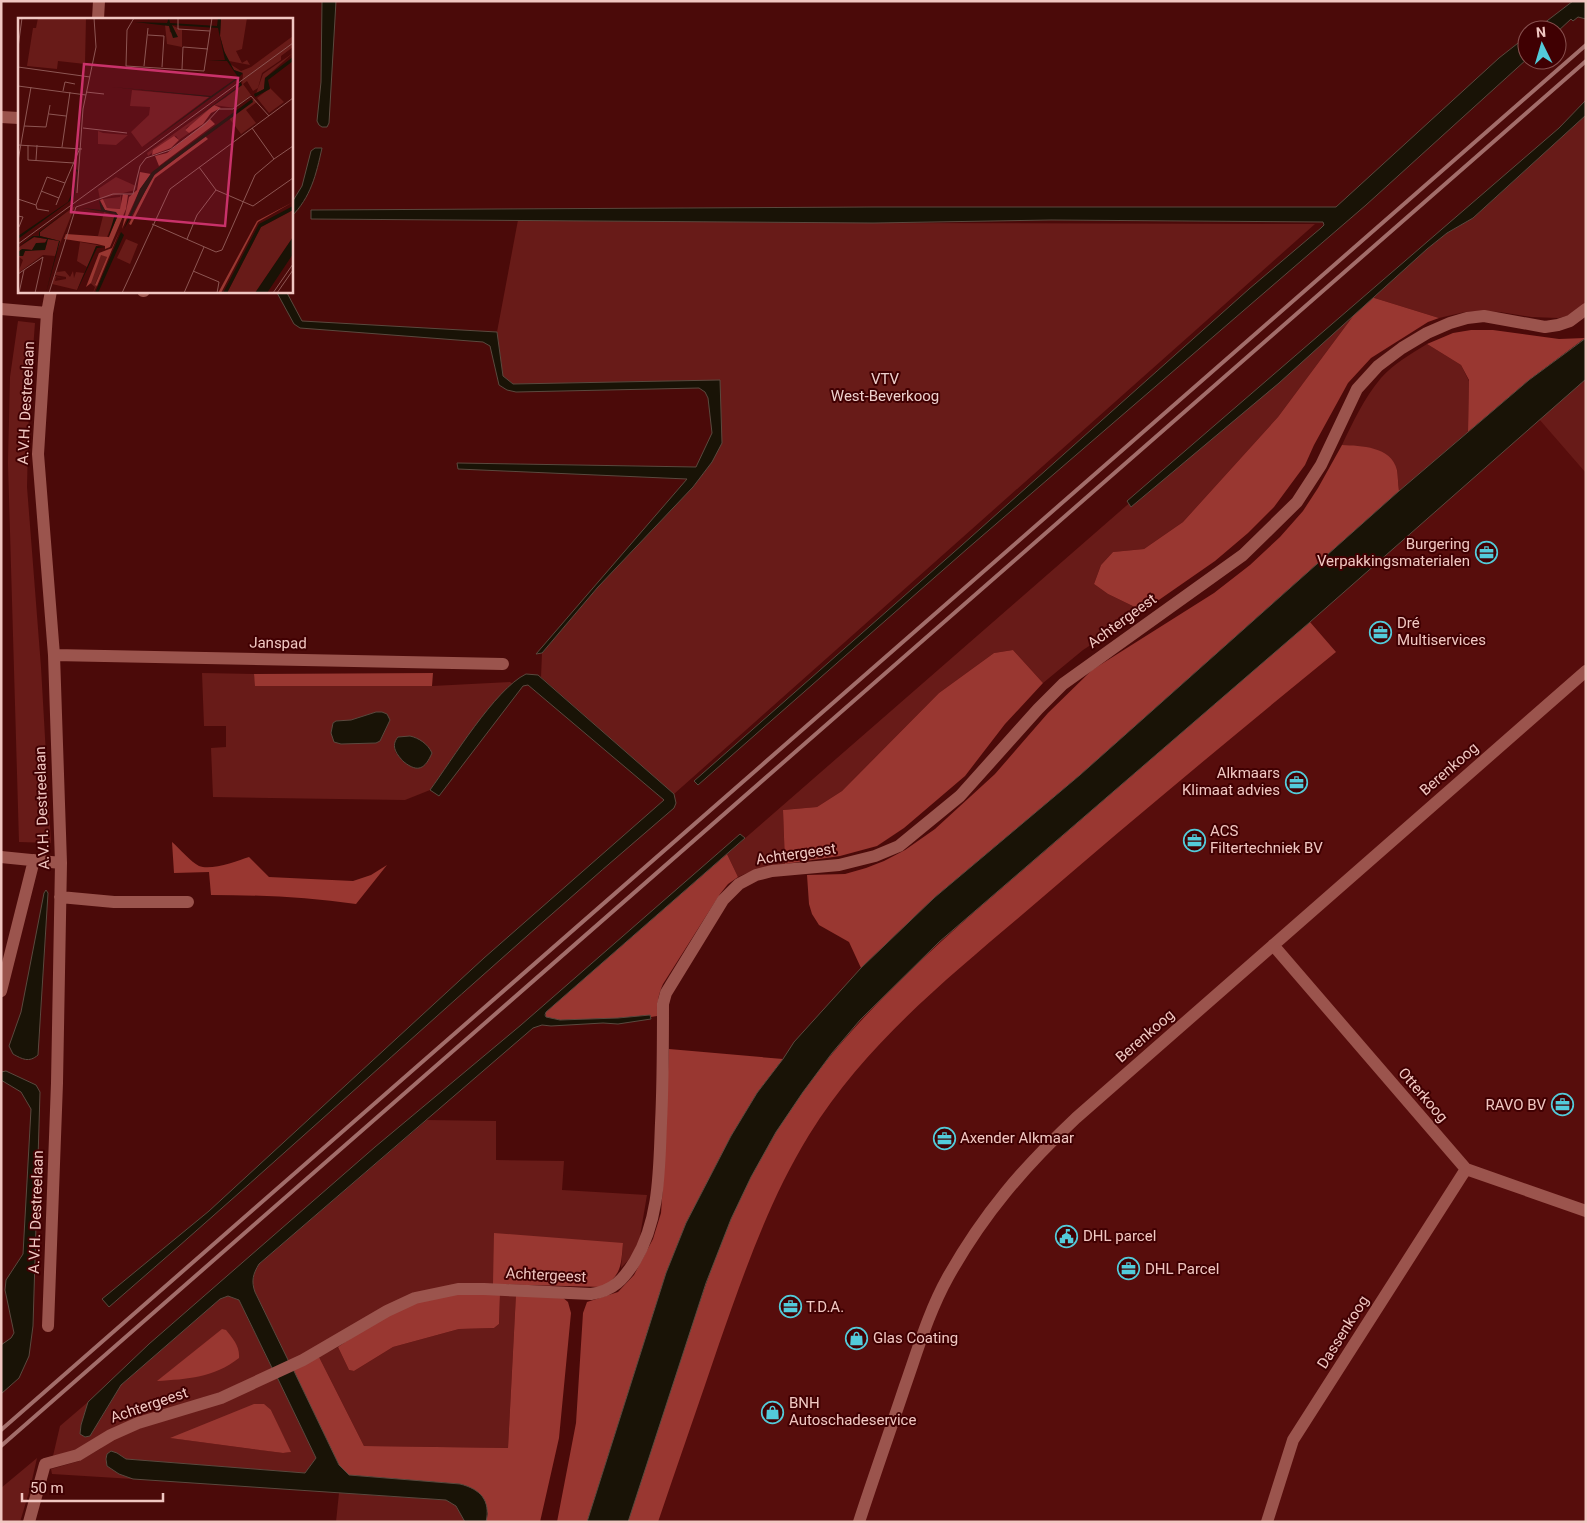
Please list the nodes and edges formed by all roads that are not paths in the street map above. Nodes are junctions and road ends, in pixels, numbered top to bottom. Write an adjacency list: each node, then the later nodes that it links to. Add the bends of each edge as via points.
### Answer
1 (99, 1): 2 (street)
2 (98, 18)
3 (1, 117): 4 (street)
4 (18, 118)
5 (50, 292): 8 (street, A.V.H. Destreelaan)
6 (1586, 309): 22 (street, Achtergeest, via 1570,322 1546,327 1484,316 1467,318 1427,333 1402,348 1378,366 1358,389 1321,465 1297,502 1243,555 1063,684 960,796 899,846 839,865 756,875 730,892 666,993 663,1004 658,1185 647,1238 622,1280 612,1288 592,1294 458,1289 415,1298 303,1360 221,1398 138,1424 111,1435 78,1456 45,1464)
7 (1, 310): 8 (street)
8 (47, 313): 9 (street, A.V.H. Destreelaan, via 38,454)
9 (54, 655): 10 (street, Janspad); 14 (street, A.V.H. Destreelaan)
10 (502, 664)
11 (1586, 672): 17 (street, Berenkoog)
12 (1, 857): 13 (street)
13 (34, 860): 14 (street); 18 (street)
14 (61, 863): 15 (street, A.V.H. Destreelaan)
15 (60, 897): 16 (street, via 114,902); 21 (street, A.V.H. Destreelaan)
16 (188, 902)
17 (1273, 946): 19 (street, Otterkoog); 23 (street, Berenkoog, via 1076,1118 996,1202 948,1278 928,1318)
18 (1, 991)
19 (1466, 1169): 20 (street, Otterkoog); 24 (street, Dassenkoog, via 1293,1440)
20 (1586, 1211)
21 (48, 1326)
22 (29, 1522)
23 (859, 1522)
24 (1267, 1522)

